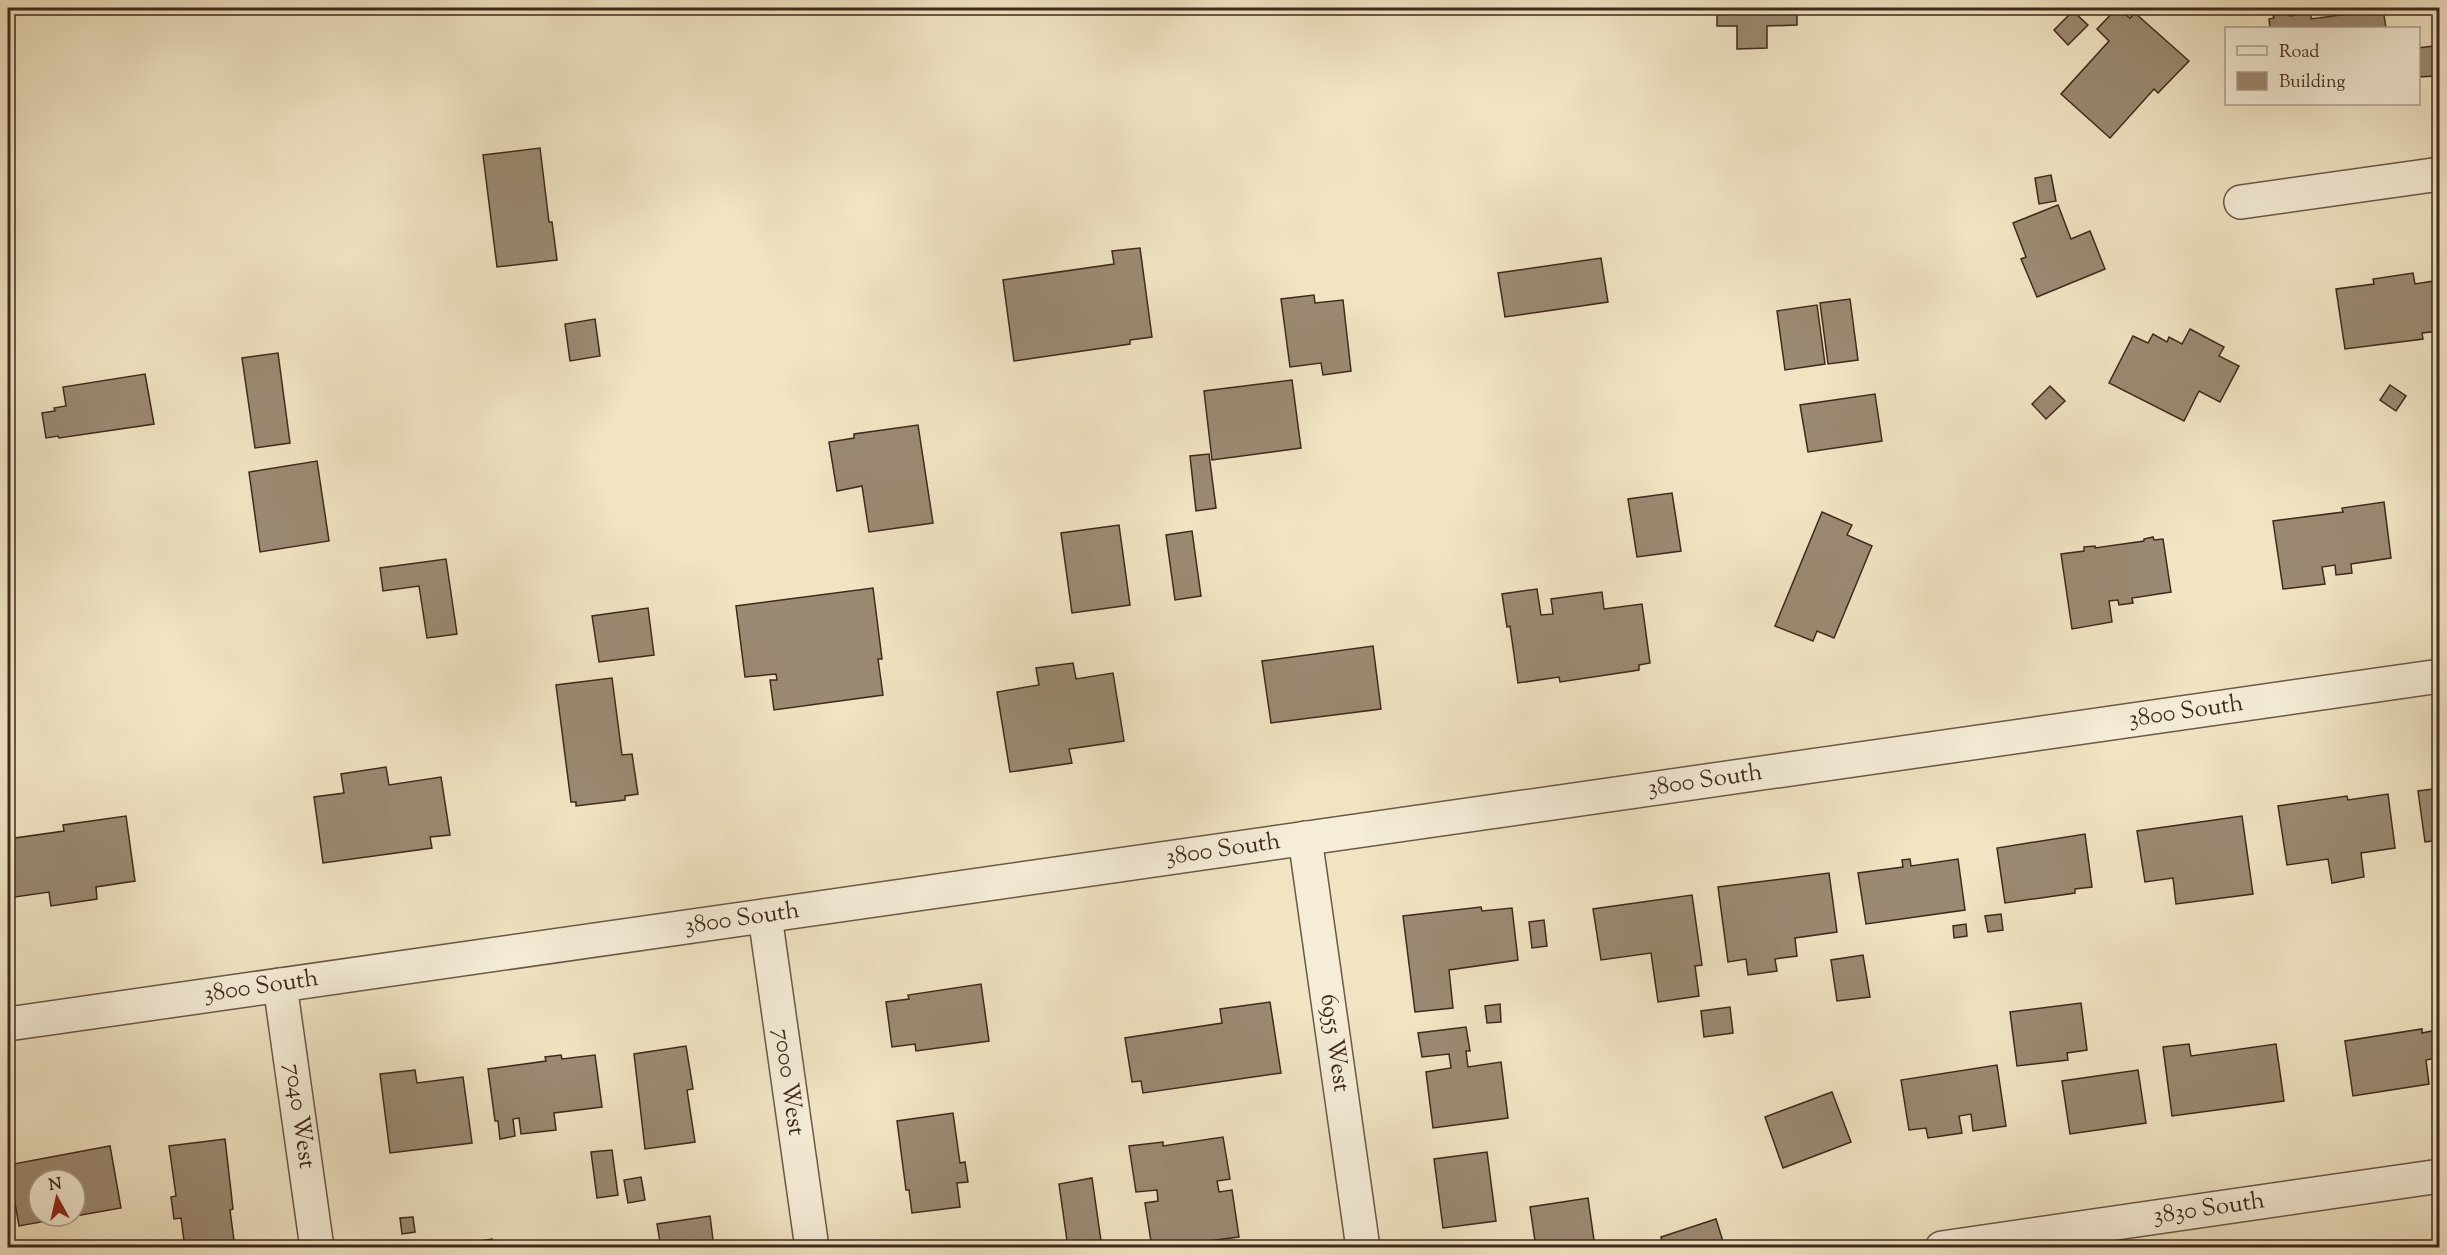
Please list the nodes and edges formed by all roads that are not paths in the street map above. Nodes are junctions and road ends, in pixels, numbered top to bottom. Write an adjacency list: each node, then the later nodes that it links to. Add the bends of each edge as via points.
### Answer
1 (2439, 174): 2 (street)
2 (2241, 202)
3 (2439, 676): 4 (street, 3800 South)
4 (1305, 838): 5 (street, 3800 South); 11 (street, 6955 West)
5 (765, 916): 6 (street, 3800 South); 10 (street, 7000 West)
6 (280, 985): 7 (street, 3800 South); 9 (street, 7040 West)
7 (8, 1024)
8 (2439, 1176): 12 (street, 3830 South)
9 (317, 1248)
10 (812, 1248)
11 (1363, 1248)
12 (1942, 1248)

